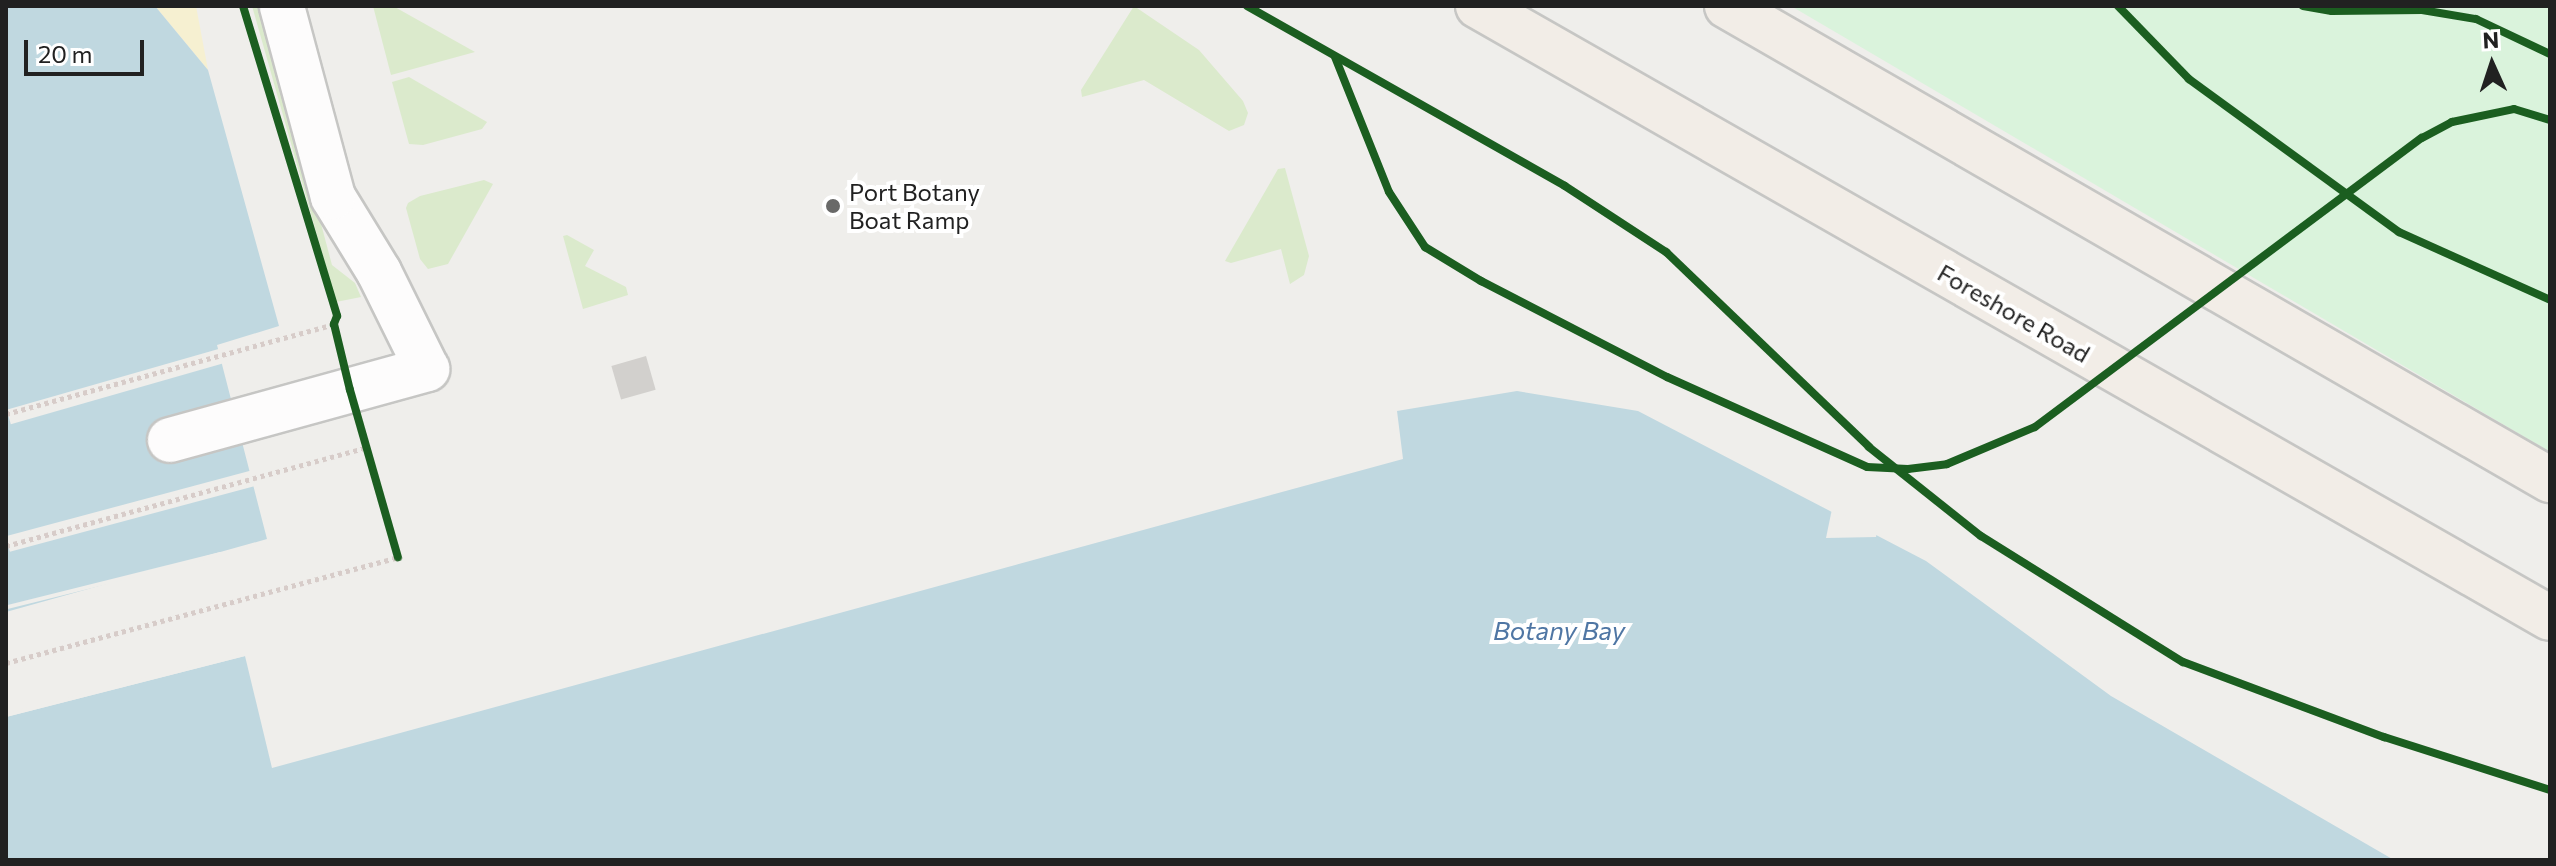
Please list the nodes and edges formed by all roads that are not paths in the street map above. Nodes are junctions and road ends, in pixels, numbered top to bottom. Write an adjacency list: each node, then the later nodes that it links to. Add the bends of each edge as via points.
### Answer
1 (282, 6): 4 (lane, via 333,197 379,272 427,369)
2 (1478, 6): 6 (main road, Foreshore Road)
3 (1727, 6): 5 (main road)
4 (170, 440)
5 (2550, 480)
6 (2550, 618)

